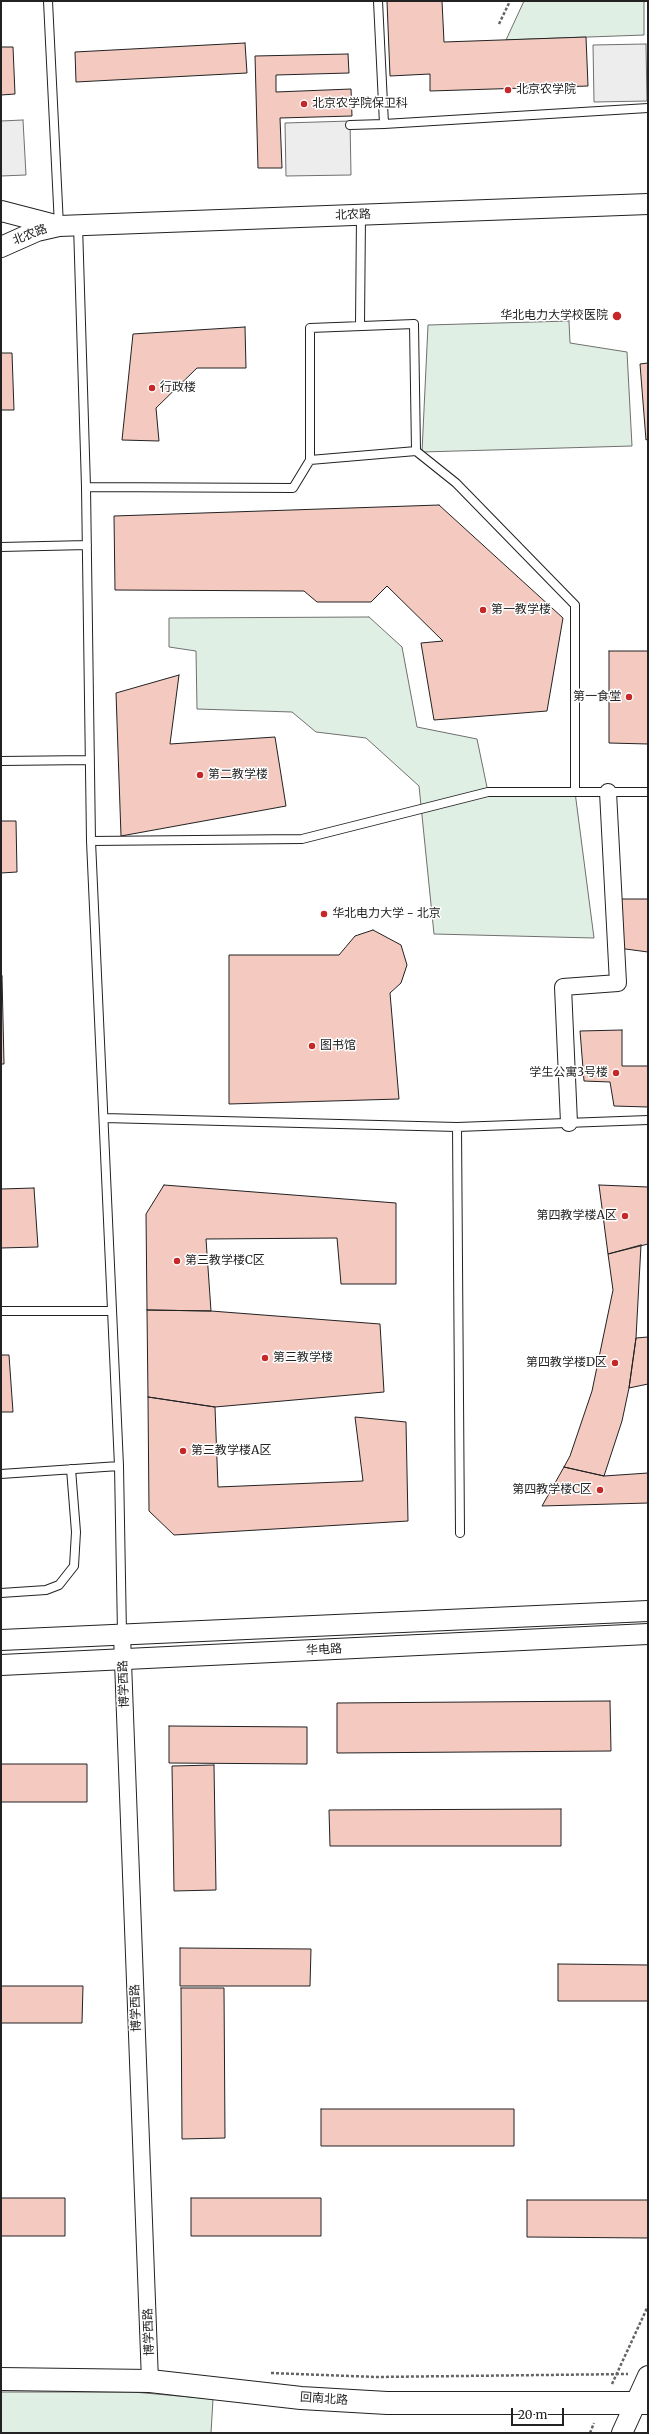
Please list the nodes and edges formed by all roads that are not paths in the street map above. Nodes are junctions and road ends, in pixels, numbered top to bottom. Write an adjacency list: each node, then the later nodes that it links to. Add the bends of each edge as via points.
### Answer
1 (48, 1): 9 (lane)
2 (378, 1): 4 (lane)
3 (648, 108): 4 (lane)
4 (384, 124): 5 (lane)
5 (350, 125)
6 (648, 204): 8 (street, 北农路)
7 (1, 211): 9 (street, 北农路)
8 (362, 215): 9 (street, 北农路); 11 (lane)
9 (68, 225): 10 (street, 北农路, via 37,231); 14 (lane)
10 (1, 247)
11 (360, 325): 12 (lane, via 414,324); 13 (lane, via 310,328)
12 (416, 451): 13 (lane); 19 (lane, via 456,483 575,605)
13 (310, 460): 14 (lane, via 293,488)
14 (86, 487): 15 (lane)
15 (87, 545): 16 (lane); 17 (lane)
16 (1, 547)
17 (90, 760): 18 (lane); 22 (lane)
18 (1, 761)
19 (575, 792): 20 (lane); 22 (lane, via 488,792 302,839)
20 (608, 792): 21 (lane); 25 (street, via 618,983 563,987)
21 (648, 792)
22 (91, 841): 23 (lane)
23 (104, 1118): 26 (lane); 28 (lane)
24 (648, 1120): 25 (lane)
25 (569, 1123): 26 (lane)
26 (457, 1127): 32 (lane)
27 (1, 1311): 28 (lane)
28 (111, 1311): 29 (lane)
29 (119, 1466): 30 (lane); 36 (lane)
30 (71, 1469): 31 (lane); 33 (lane, via 76,1532 74,1566 59,1585 46,1590)
31 (1, 1474)
32 (460, 1533)
33 (1, 1593)
34 (648, 1611): 36 (street, 华电路)
35 (648, 1634): 38 (street, 华电路)
36 (122, 1635): 37 (street, 华电路); 38 (street, 博学西路)
37 (1, 1640)
38 (123, 1659): 39 (street, 华电路); 42 (street, 博学西路)
39 (1, 1665)
40 (640, 2375): 43 (street)
41 (1, 2379): 42 (main road, 回南北路)
42 (150, 2381): 43 (main road, 回南北路, via 343,2401)
43 (642, 2403): 44 (street)
44 (622, 2433)

